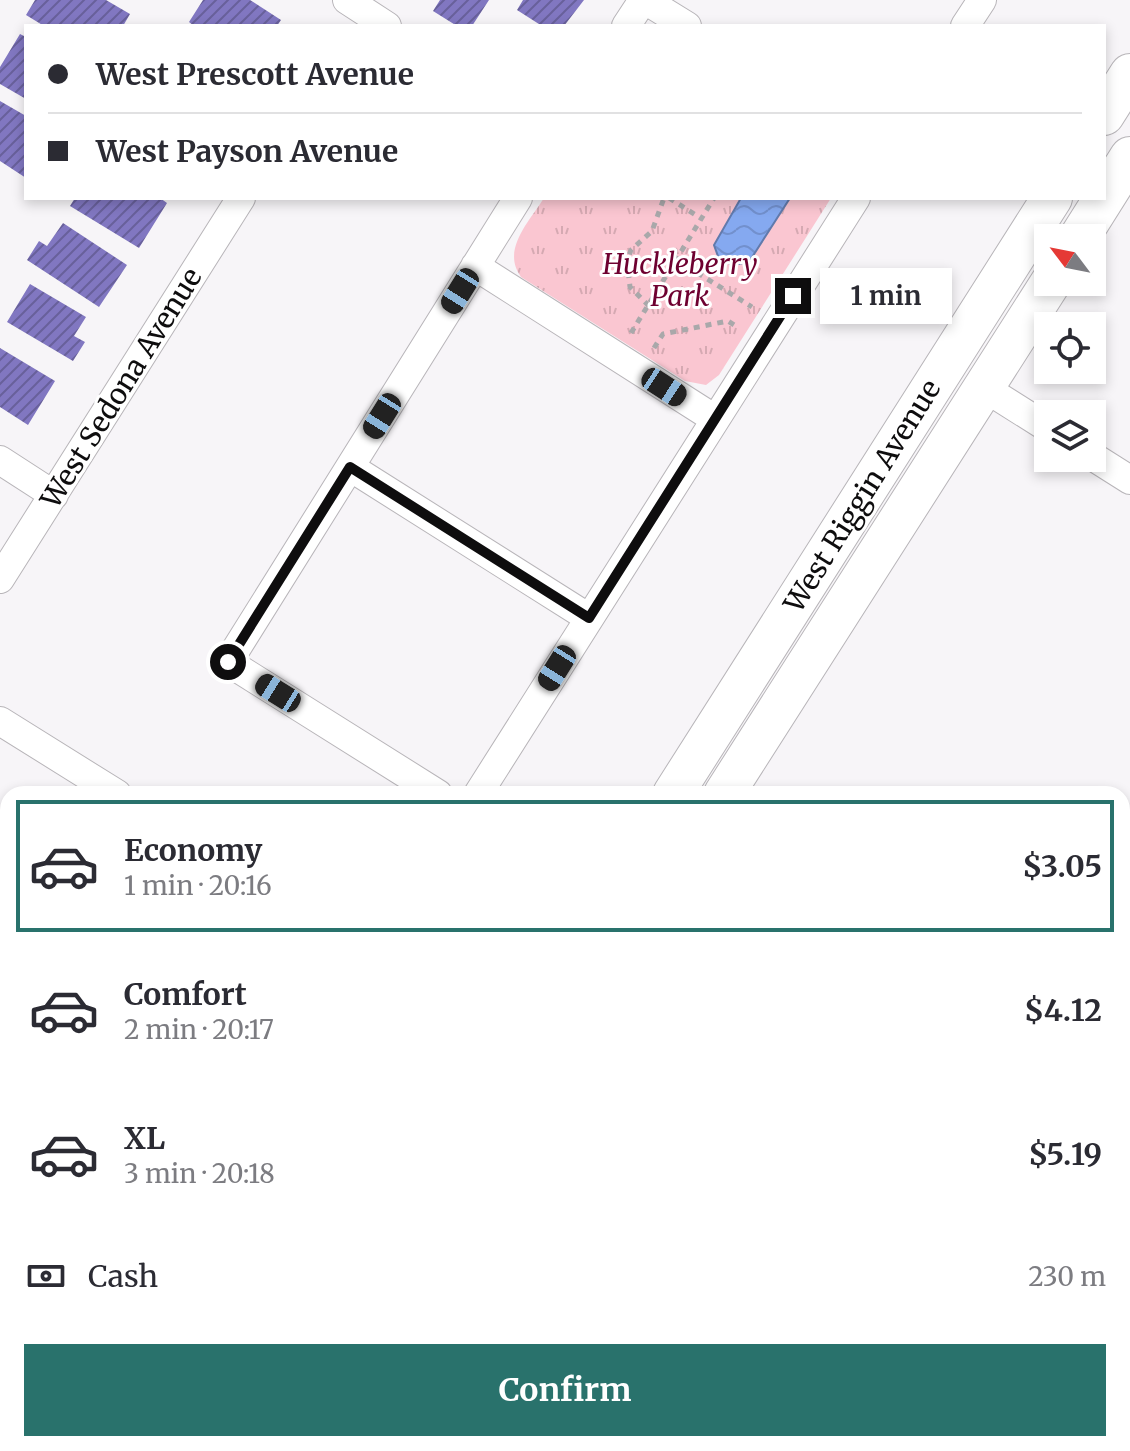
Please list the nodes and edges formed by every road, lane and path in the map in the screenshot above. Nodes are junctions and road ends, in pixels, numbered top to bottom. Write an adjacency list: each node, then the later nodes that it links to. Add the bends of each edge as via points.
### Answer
1 (644, 0): 5 (street); 6 (street)
2 (982, 0): 7 (street)
3 (355, 9): 4 (street)
4 (383, 24)
5 (627, 24)
6 (684, 24)
7 (966, 24)
8 (1130, 74): 9 (main road)
9 (1106, 112)
10 (1130, 157): 11 (main road)
11 (1106, 195)
12 (240, 200): 37 (street, West Sedona Avenue)
13 (517, 200): 23 (street)
14 (665, 200): 25 (path, via 652,231 627,261 630,287)
15 (669, 200): 20 (path)
16 (713, 200): 20 (path)
17 (855, 200): 31 (street)
18 (1051, 200): 44 (main road, West Riggin Avenue)
19 (1103, 200): 21 (main road)
20 (702, 219): 22 (path)
21 (1088, 224)
22 (677, 260): 25 (path); 26 (path)
23 (475, 266): 31 (street); 35 (street)
24 (1042, 296): 30 (main road, West Riggin Avenue)
25 (649, 306): 28 (path)
26 (752, 307)
27 (739, 328): 29 (path, via 728,321 663,334)
28 (631, 333)
29 (654, 348)
30 (983, 387): 32 (street); 45 (main road, West Riggin Avenue)
31 (715, 419): 39 (street)
32 (1034, 419)
33 (0, 460): 37 (street)
34 (1106, 465): 36 (street)
35 (350, 467): 39 (street); 42 (street, via 228,662)
36 (1130, 480)
37 (54, 495): 38 (street, West Sedona Avenue)
38 (0, 579)
39 (589, 618): 43 (street)
40 (0, 721): 41 (street)
41 (104, 786)
42 (425, 786)
43 (483, 786)
44 (678, 786)
45 (729, 786)

